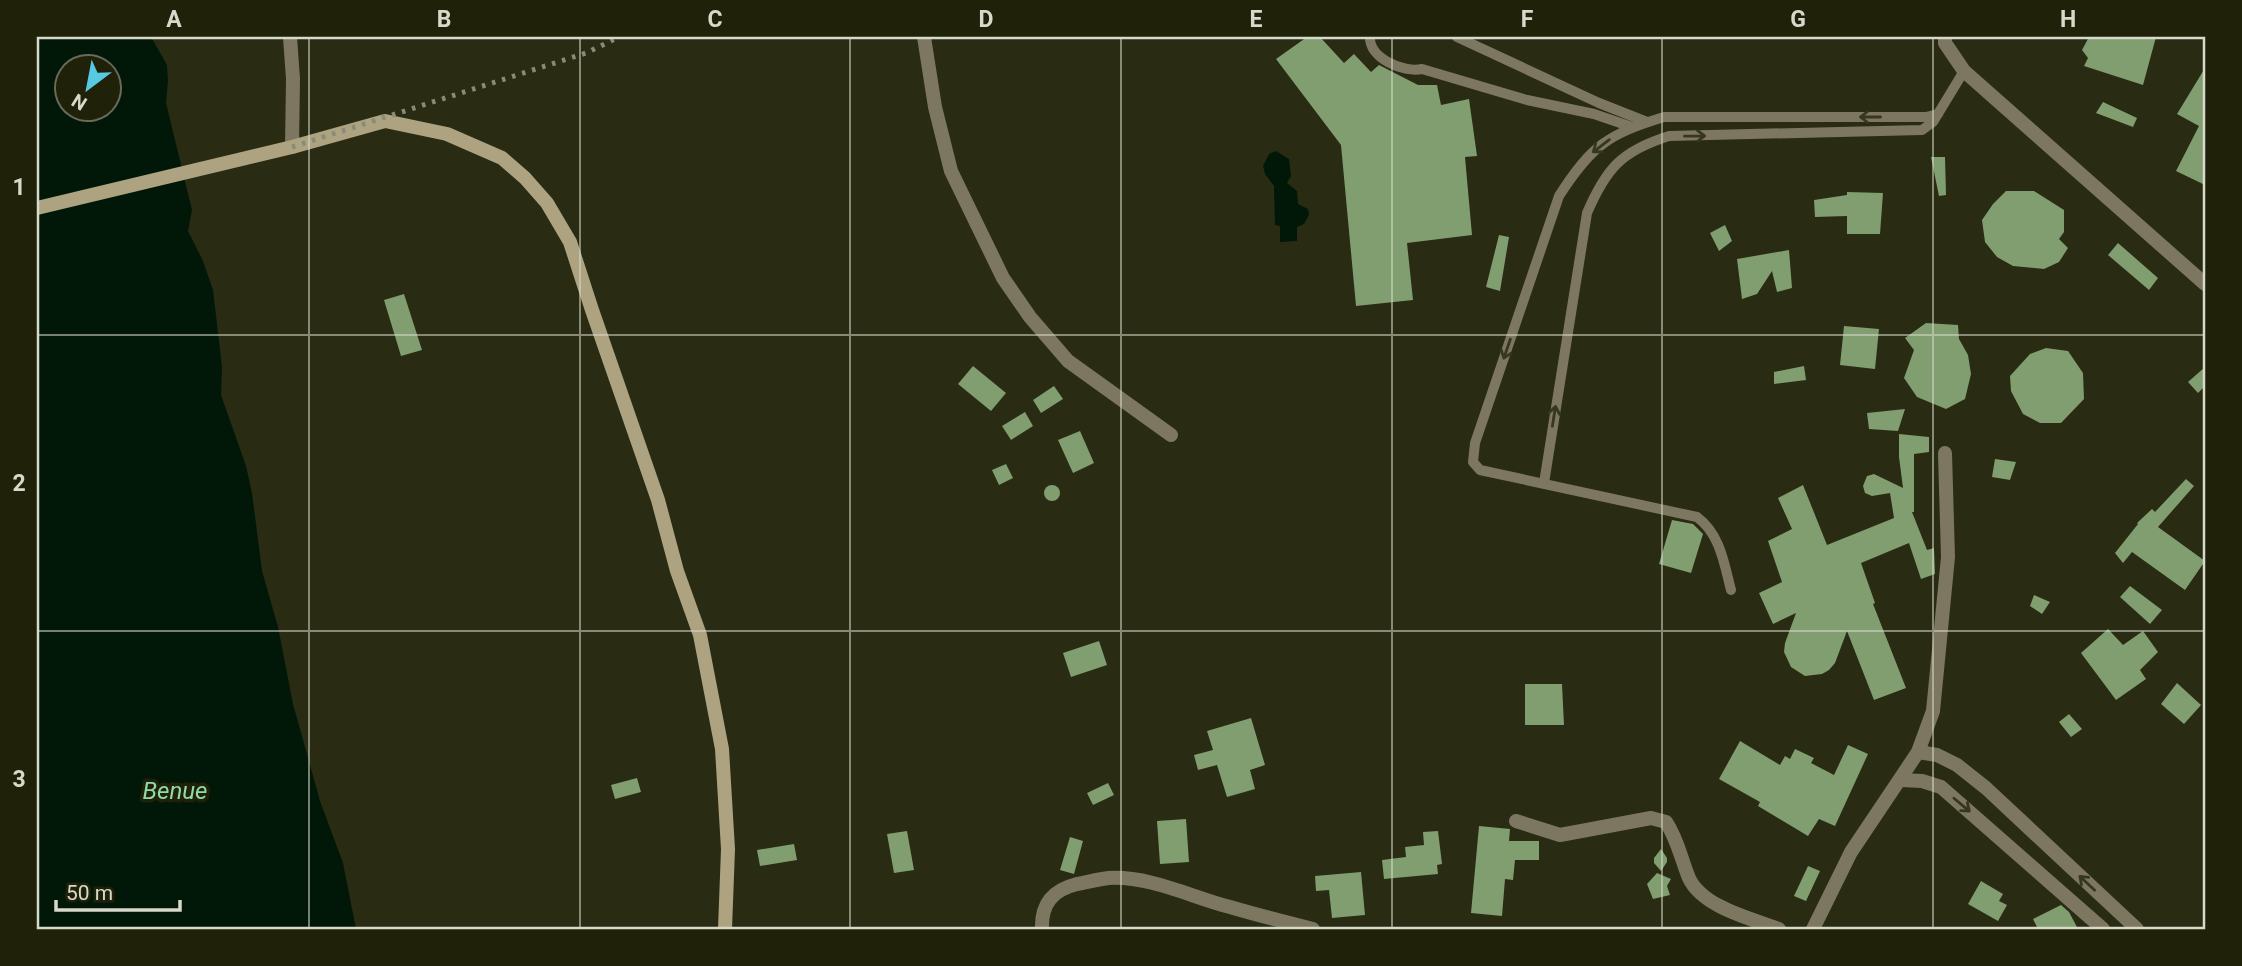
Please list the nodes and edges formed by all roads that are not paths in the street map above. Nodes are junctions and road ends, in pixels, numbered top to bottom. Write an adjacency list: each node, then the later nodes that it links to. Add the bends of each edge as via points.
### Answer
1 (290, 37): 10 (street)
2 (924, 37): 13 (street, via 951,171 1003,278 1068,361)
3 (1370, 37): 9 (lane, via 1378,56 1401,67)
4 (1458, 37): 7 (lane)
5 (1945, 37): 6 (street)
6 (1964, 71): 8 (lane, via 1938,114); 12 (street)
7 (1647, 122): 8 (lane, one-way to 7, via 1664,117); 9 (lane)
8 (1926, 122): 15 (lane, one-way to 8, via 1587,213 1600,184 1618,162 1644,144 1669,136 1922,131)
9 (1632, 127): 15 (lane, one-way to 15, via 1600,144 1577,167 1559,196 1475,443 1473,462 1480,470)
10 (292, 147): 11 (main road); 20 (main road, via 385,121 447,134 502,158 525,178 547,203 570,242 700,635 722,748 729,849)
11 (37, 208)
12 (2205, 284)
13 (1171, 435)
14 (1945, 453): 17 (street, via 1948,557 1933,711)
15 (1544, 483): 16 (lane, via 1697,517 1709,526 1719,546)
16 (1731, 590)
17 (1918, 752): 18 (street); 26 (street, one-way to 17, via 1957,765)
18 (1901, 780): 24 (street, via 1851,852); 25 (street, one-way to 25, via 1941,788)
19 (1517, 821): 23 (street, via 1560,835 1651,818 1666,822 1675,834 1690,881 1702,895)
20 (725, 929)
21 (1042, 929): 22 (street, via 1046,903 1056,892 1107,878 1155,884)
22 (1313, 929)
23 (1779, 929)
24 (1813, 929)
25 (2103, 929)
26 (2137, 929)

